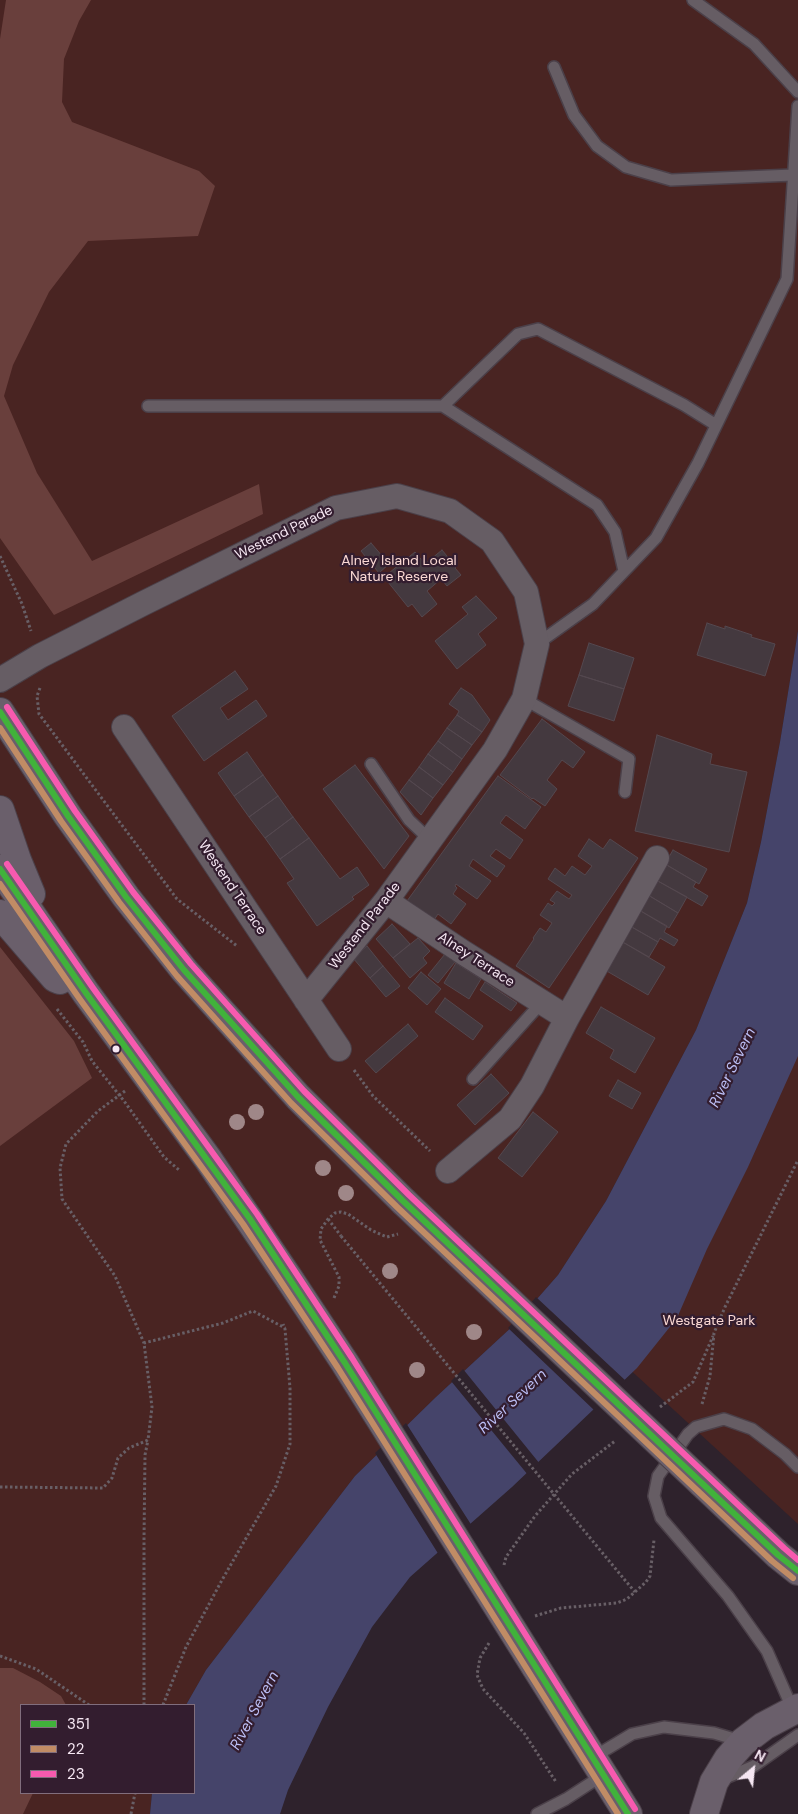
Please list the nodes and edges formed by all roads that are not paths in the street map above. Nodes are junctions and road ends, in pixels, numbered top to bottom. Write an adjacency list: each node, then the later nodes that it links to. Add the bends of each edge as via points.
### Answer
1 (693, 0): 3 (lane, via 754,44)
2 (554, 67): 5 (lane, via 574,115 597,146 626,167 671,180)
3 (798, 92)
4 (798, 106): 5 (lane)
5 (793, 174): 8 (lane, via 787,279)
6 (148, 406): 7 (lane)
7 (443, 406): 8 (lane, via 518,334 538,329); 9 (lane, via 597,505 615,532)
8 (716, 425): 9 (lane, via 656,538)
9 (624, 571): 10 (lane, via 593,604)
10 (537, 644): 11 (street, Westend Parade, via 526,592 492,541 450,511 397,496 336,508 40,656); 12 (street, Westend Parade)
11 (0, 680)
12 (524, 699): 16 (lane, via 629,759); 18 (street, Westend Parade, via 495,750)
13 (0, 712): 32 (main road, bridge, via 68,816 126,896 184,970 298,1097 403,1201)
14 (124, 726): 25 (street, Westend Terrace)
15 (370, 764): 18 (lane, via 409,820)
16 (625, 792)
17 (0, 810): 23 (main road)
18 (430, 840): 21 (street, Westend Parade)
19 (657, 858): 27 (street)
20 (0, 868): 23 (main road)
21 (386, 901): 25 (street, Westend Parade); 26 (street, Alney Terrace)
22 (0, 914): 24 (main road, via 56,978)
23 (54, 948): 24 (main road)
24 (86, 993): 35 (main road, bridge, via 245,1212 345,1363)
25 (306, 1000): 28 (street, Westend Terrace)
26 (542, 1002): 27 (street, Alney Terrace); 29 (lane)
27 (567, 1018): 30 (street, via 532,1086 510,1119)
28 (339, 1050)
29 (473, 1079)
30 (448, 1171)
31 (798, 1467): 33 (lane, via 752,1429 724,1419 696,1427 688,1434 658,1476 654,1496 661,1518 728,1596 767,1651)
32 (798, 1571)
33 (796, 1718): 34 (main road, via 764,1726); 36 (lane, via 754,1766)
34 (743, 1742): 35 (lane, via 714,1733 664,1727 632,1734); 36 (main road)
35 (598, 1767): 37 (lane, via 566,1798); 38 (main road)
36 (714, 1782): 39 (main road)
37 (537, 1814)
38 (628, 1814)
39 (704, 1814)

